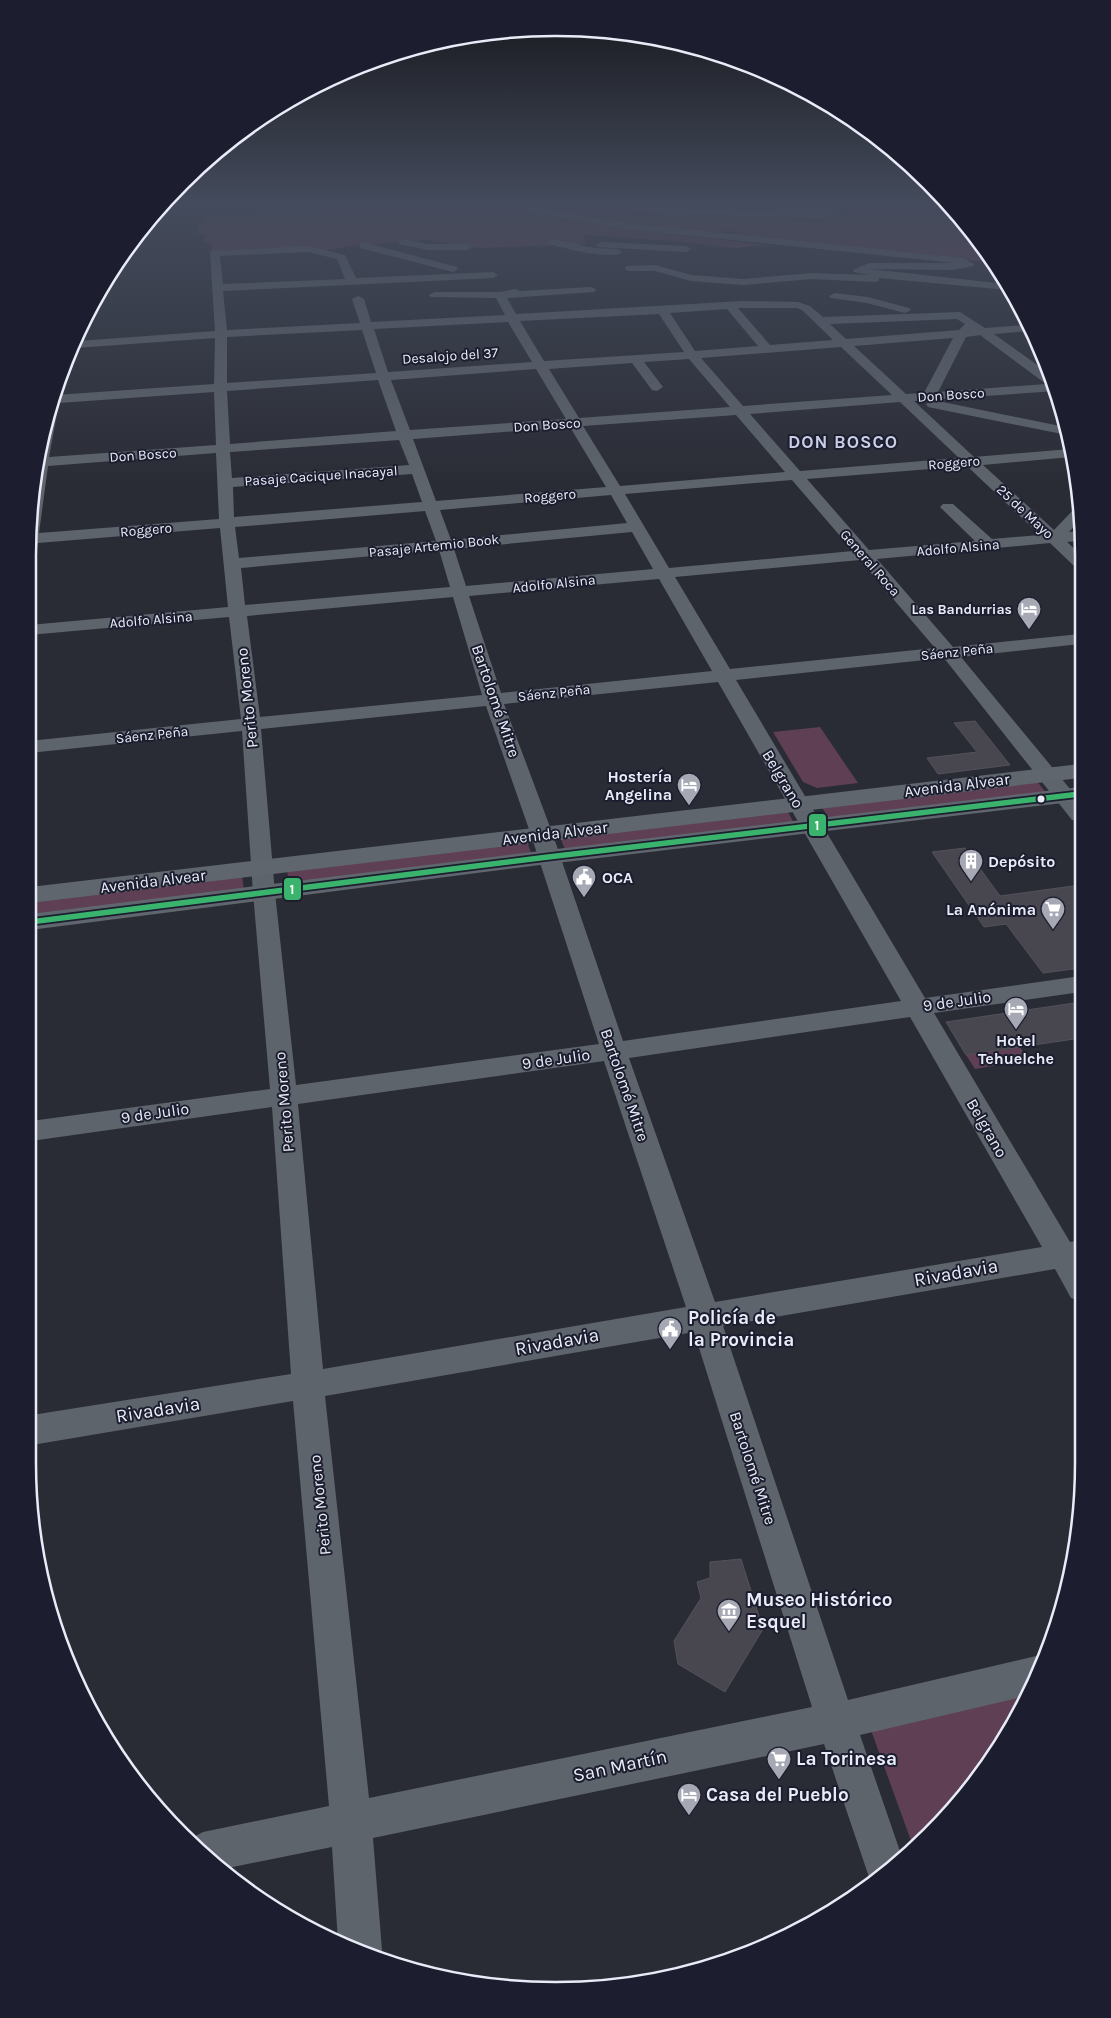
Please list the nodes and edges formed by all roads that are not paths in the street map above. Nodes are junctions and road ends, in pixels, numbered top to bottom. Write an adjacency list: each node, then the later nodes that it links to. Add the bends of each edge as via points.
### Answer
1 (218, 296): 16 (street, Perito Moreno)
2 (537, 296): 7 (street)
3 (555, 296): 7 (street)
4 (836, 296): 10 (street, via 894,306)
5 (358, 299): 14 (street, Bartolomé Mitre)
6 (437, 300): 7 (street)
7 (505, 305): 9 (street); 14 (street); 25 (street, Belgrano)
8 (730, 305): 9 (street); 12 (street, 25 de Mayo, via 792,303 806,308); 20 (street)
9 (662, 310): 22 (street, General Roca)
10 (918, 316): 12 (street); 13 (street)
11 (1004, 318): 13 (street)
12 (820, 321): 18 (street, 25 de Mayo)
13 (971, 323): 15 (street, Desalojo del 37); 17 (street, Desalojo del 37); 23 (street)
14 (367, 326): 16 (street); 26 (street, Bartolomé Mitre)
15 (1022, 328)
16 (221, 334): 19 (street); 28 (street, Perito Moreno)
17 (961, 334): 18 (street, Desalojo del 37); 31 (street)
18 (844, 344): 20 (street, Desalojo del 37); 32 (street, 25 de Mayo)
19 (82, 345)
20 (768, 350): 22 (street, Desalojo del 37)
21 (1031, 353): 23 (street)
22 (692, 355): 24 (street, Desalojo del 37); 34 (street, General Roca)
23 (1015, 355): 27 (street)
24 (635, 359): 25 (street, Desalojo del 37); 29 (street)
25 (541, 365): 26 (street, Desalojo del 37); 35 (street, Belgrano)
26 (383, 376): 28 (street, Desalojo del 37); 37 (street, Bartolomé Mitre)
27 (1042, 376)
28 (220, 387): 33 (street, Desalojo del 37); 38 (street, Perito Moreno)
29 (657, 387)
30 (1046, 387): 31 (street, Don Bosco)
31 (930, 396): 32 (street, Don Bosco)
32 (904, 398): 34 (street, Don Bosco); 36 (street); 41 (street, 25 de Mayo)
33 (61, 399)
34 (741, 410): 35 (street, Don Bosco); 43 (street, General Roca)
35 (576, 423): 37 (street, Don Bosco); 45 (street, Belgrano)
36 (1059, 430)
37 (404, 435): 38 (street, Don Bosco); 42 (street, Bartolomé Mitre)
38 (224, 450): 40 (street, Don Bosco); 44 (street, Perito Moreno)
39 (1065, 454): 41 (street, Roggero)
40 (45, 462)
41 (971, 462): 43 (street, Roggero); 52 (street, 25 de Mayo)
42 (417, 469): 44 (street, Pasaje Cacique Inacayal); 46 (street, Bartolomé Mitre)
43 (796, 476): 45 (street, Roggero); 56 (street, General Roca)
44 (225, 483): 49 (street, Perito Moreno)
45 (615, 490): 46 (street, Roggero); 50 (street, Belgrano)
46 (430, 506): 49 (street, Roggero); 54 (street, Bartolomé Mitre)
47 (948, 507): 55 (street)
48 (1074, 518): 52 (street)
49 (227, 523): 53 (street, Roggero); 58 (street, Perito Moreno)
50 (637, 527): 54 (street, Pasaje Artemio Book); 59 (street, Belgrano)
51 (1074, 537): 52 (street, Adolfo Alsina)
52 (1054, 539): 55 (street, Adolfo Alsina); 57 (street, 25 de Mayo)
53 (36, 542)
54 (445, 545): 58 (street, Pasaje Artemio Book); 60 (street, Bartolomé Mitre)
55 (989, 545): 56 (street, Adolfo Alsina)
56 (864, 556): 59 (street, Adolfo Alsina); 64 (street, General Roca)
57 (1075, 558)
58 (232, 564): 61 (street, Perito Moreno)
59 (663, 573): 60 (street, Adolfo Alsina); 65 (street, Belgrano)
60 (461, 593): 61 (street, Adolfo Alsina); 66 (street, Bartolomé Mitre)
61 (238, 612): 62 (street, Adolfo Alsina); 67 (street, Perito Moreno)
62 (36, 629)
63 (1075, 640): 64 (street, Sáenz Peña)
64 (949, 653): 65 (street, Sáenz Peña); 70 (street, General Roca)
65 (723, 677): 66 (street, Sáenz Peña); 72 (street, Belgrano)
66 (493, 699): 67 (street, Sáenz Peña); 74 (street, Bartolomé Mitre)
67 (251, 725): 68 (street, Sáenz Peña); 75 (street, Perito Moreno)
68 (36, 746)
69 (1075, 772): 70 (main road, Avenida Alvear)
70 (1046, 775): 71 (street, General Roca); 72 (main road, Avenida Alvear)
71 (1072, 795): 73 (main road, Avenida Alvear)
72 (798, 804): 73 (street, Belgrano); 74 (main road, Avenida Alvear)
73 (812, 827): 74 (main road, Avenida Alvear); 79 (street, Belgrano)
74 (545, 846): 75 (main road, Avenida Alvear); 80 (street, Bartolomé Mitre)
75 (263, 881): 76 (main road, Avenida Alvear); 77 (main road, Avenida Alvear); 81 (street, Perito Moreno)
76 (36, 896)
77 (36, 921)
78 (1075, 985): 79 (street, 9 de Julio)
79 (916, 1007): 80 (street, 9 de Julio); 83 (street, Belgrano)
80 (613, 1051): 81 (street, 9 de Julio); 84 (street, Bartolomé Mitre)
81 (284, 1095): 82 (street, 9 de Julio); 85 (street, Perito Moreno)
82 (36, 1130)
83 (1072, 1253): 84 (street, Rivadavia)
84 (704, 1316): 85 (street, Rivadavia); 88 (street, Bartolomé Mitre)
85 (308, 1386): 86 (street, Rivadavia); 89 (street, Perito Moreno)
86 (36, 1429)
87 (1028, 1677): 88 (street, San Martín)
88 (835, 1722): 89 (street, San Martín); 91 (street, Bartolomé Mitre)
89 (351, 1822): 90 (street, San Martín); 92 (street, Perito Moreno)
90 (211, 1851)
91 (884, 1864)
92 (360, 1943)

